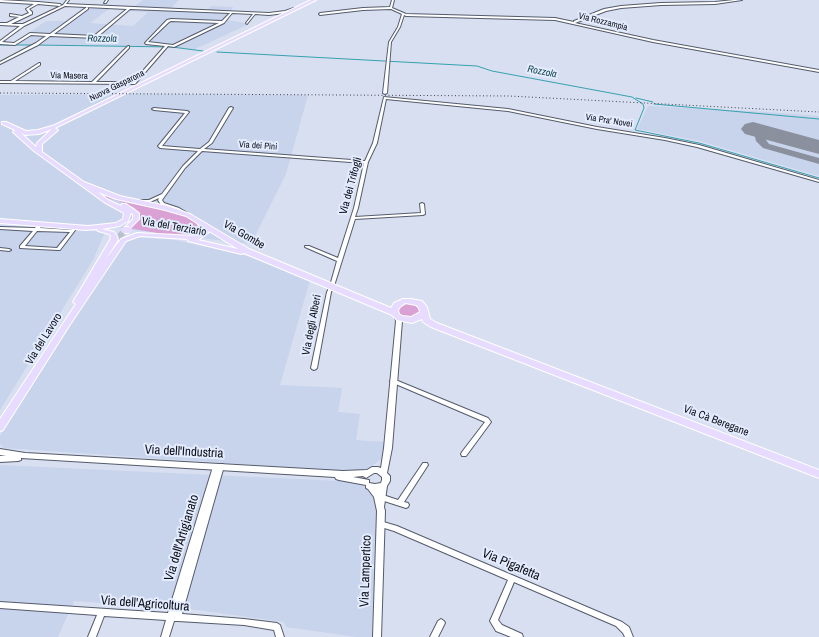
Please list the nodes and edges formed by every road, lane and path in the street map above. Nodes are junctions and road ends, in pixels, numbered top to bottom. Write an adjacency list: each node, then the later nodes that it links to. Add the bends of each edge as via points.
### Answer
1 (68, 0): 8 (street)
2 (314, 0): 14 (street, via 285,12); 25 (main road, Nuova Gasparona)
3 (393, 0): 11 (street)
4 (741, 0): 20 (street, via 614,8)
5 (34, 1): 6 (street); 7 (street)
6 (0, 2)
7 (39, 3): 8 (street); 18 (street, via 26,9 32,12)
8 (60, 6): 9 (street); 24 (street)
9 (87, 7): 10 (street); 26 (street)
10 (129, 8): 12 (street); 26 (street, via 95,37)
11 (391, 8): 15 (street); 16 (street, Via Rozzampia)
12 (232, 12): 13 (street); 19 (street)
13 (255, 13): 14 (street); 21 (street)
14 (269, 14): 25 (street, via 275,18)
15 (320, 14)
16 (403, 14): 20 (street, Via Rozzampia, via 545,18); 37 (street, via 390,42)
17 (11, 15): 18 (street)
18 (22, 17): 23 (street)
19 (223, 22): 29 (street, via 173,46); 29 (street, via 171,20 146,42)
20 (574, 22): 33 (street, Via Rozzampia, via 653,41)
21 (247, 23)
22 (0, 24): 23 (street)
23 (8, 24): 24 (street)
24 (23, 25): 28 (street)
25 (254, 30): 27 (main road, Nuova Gasparona)
26 (50, 35): 28 (street, via 28,34 15,44); 31 (street, via 33,47)
27 (235, 39): 42 (main road, Nuova Gasparona); 46 (main road, Nuova Gasparona, via 52,132 39,144)
28 (0, 42)
29 (167, 46): 36 (street, Via Masera, via 137,81 130,84)
30 (128, 47): 36 (street)
31 (0, 63)
32 (38, 64): 35 (street)
33 (819, 71)
34 (0, 82): 35 (street, Via Masera)
35 (11, 83): 36 (street, Via Masera)
36 (93, 83)
37 (385, 93)
38 (393, 98): 47 (street, Via dei Trifogli, via 384,100 375,143); 48 (street, Via Pra' Novei, via 508,110 665,139)
39 (231, 108): 45 (street, via 210,143)
40 (154, 109): 45 (street, Via dei Pini, via 187,112 161,147)
41 (2, 123): 42 (main road, Nuova Gasparona, via 25,133 39,132); 43 (main road); 44 (main road, Via Gombe)
42 (57, 126): 44 (main road)
43 (10, 132): 44 (main road); 46 (main road)
44 (22, 136): 46 (main road, Via Gombe)
45 (201, 150): 47 (street, Via dei Pini); 50 (street)
46 (38, 151): 49 (main road, Via Gombe)
47 (366, 162): 55 (street, Via dei Trifogli)
48 (819, 181)
49 (81, 183): 51 (main road, Via Gombe); 52 (main road, Via Gombe)
50 (163, 194): 52 (street, via 146,201); 54 (street, via 160,203)
51 (101, 197): 58 (main road, via 127,210 128,216 123,222 113,226); 60 (main road, via 134,210 136,219)
52 (126, 200): 54 (main road, Via Gombe)
53 (422, 204): 55 (street, via 423,214)
54 (188, 215): 61 (main road, via 203,226 205,234 192,238); 65 (main road, Via Gombe, via 230,242)
55 (353, 218): 66 (street, Via dei Trifogli)
56 (1, 225): 57 (street, Via del Terziario); 57 (main road, Via del Terziario, via 10,222)
57 (38, 227): 59 (main road, Via del Terziario); 59 (street, via 22,247 58,249)
58 (86, 228): 59 (main road, Via del Terziario); 60 (main road, Via del Terziario); 74 (main road, via 109,231 114,238 82,291)
59 (75, 229)
60 (127, 229): 61 (main road, Via del Terziario)
61 (168, 236): 65 (main road, Via del Terziario, via 228,248); 74 (main road, via 139,234 123,240)
62 (307, 247): 66 (street)
63 (0, 249): 64 (street)
64 (9, 250)
65 (265, 260): 68 (main road, Via Gombe)
66 (339, 260): 68 (street, Via dei Trifogli)
67 (105, 261): 74 (main road, Via del Lavoro)
68 (332, 286): 70 (main road, Via Gombe); 76 (street, Via degli Alberi)
69 (403, 301): 70 (main road, via 389,305); 71 (main road, via 419,303); 72 (main road, via 397,305)
70 (375, 303): 72 (main road, Via Gombe)
71 (424, 313): 73 (main road); 75 (main road, via 426,320)
72 (397, 318): 73 (main road); 77 (street, Via Lampertico)
73 (410, 320): 75 (main road)
74 (66, 324): 78 (main road, Via del Lavoro)
75 (434, 325): 87 (main road, Via Cà Beregane)
76 (314, 368)
77 (393, 381): 80 (street, Via Lampertico); 81 (street, via 488,422)
78 (0, 427)
79 (0, 452): 84 (street, Via dell'Industria, via 25,456)
80 (387, 454): 85 (street, via 379,466); 86 (street, Via Lampertico)
81 (464, 454)
82 (0, 459): 84 (street, Via dell'Industria)
83 (425, 465): 90 (street, via 403,504)
84 (218, 468): 85 (street, Via dell'Industria, via 343,474); 88 (street, Via dell'Industria, via 343,478); 95 (street, Via dell'Artigianato)
85 (371, 471): 86 (street); 88 (street, via 365,478)
86 (384, 472): 89 (street, Via Lampertico, via 386,480)
87 (819, 474)
88 (369, 485): 89 (street); 90 (street, Via Lampertico)
89 (383, 485): 90 (street, Via Lampertico)
90 (382, 502): 91 (street, Via Lampertico)
91 (380, 524): 92 (street, Via Pigafetta, via 396,528); 101 (street, Via Lampertico)
92 (512, 578): 97 (street, Via Pigafetta, via 619,624); 103 (street, via 494,621 499,628)
93 (0, 606): 94 (street, Via dell'Agricoltura)
94 (101, 613): 95 (street, Via dell'Agricoltura); 98 (street)
95 (174, 618): 99 (street, Via dell'Artigianato); 100 (street, Via dell'Agricoltura, via 277,626)
96 (441, 623): 102 (street)
97 (628, 636)
98 (92, 637)
99 (165, 637)
100 (280, 637)
101 (377, 637)
102 (434, 637)
103 (519, 637)

